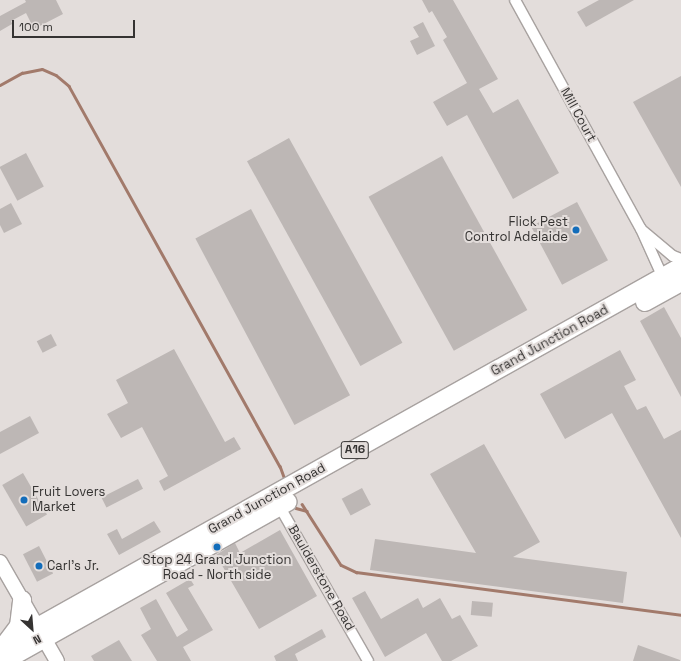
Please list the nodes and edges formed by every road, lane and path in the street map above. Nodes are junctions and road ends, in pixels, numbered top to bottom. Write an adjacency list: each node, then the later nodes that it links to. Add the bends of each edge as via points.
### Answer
1 (515, 0): 2 (street, Mill Court)
2 (641, 229): 3 (street, Mill Court, via 673,256); 5 (street, Mill Court)
3 (681, 259)
4 (681, 267): 5 (highway, Grand Junction Road / A16)
5 (671, 283): 6 (highway, Grand Junction Road / A16)
6 (276, 501): 9 (highway, Grand Junction Road / A16); 12 (street, Baulderstone Road)
7 (0, 562): 8 (main road)
8 (22, 600): 9 (main road); 10 (highway, via 19,626)
9 (41, 633): 10 (highway, Grand Junction Road / A16); 11 (main road)
10 (3, 652)
11 (57, 661)
12 (368, 661)

